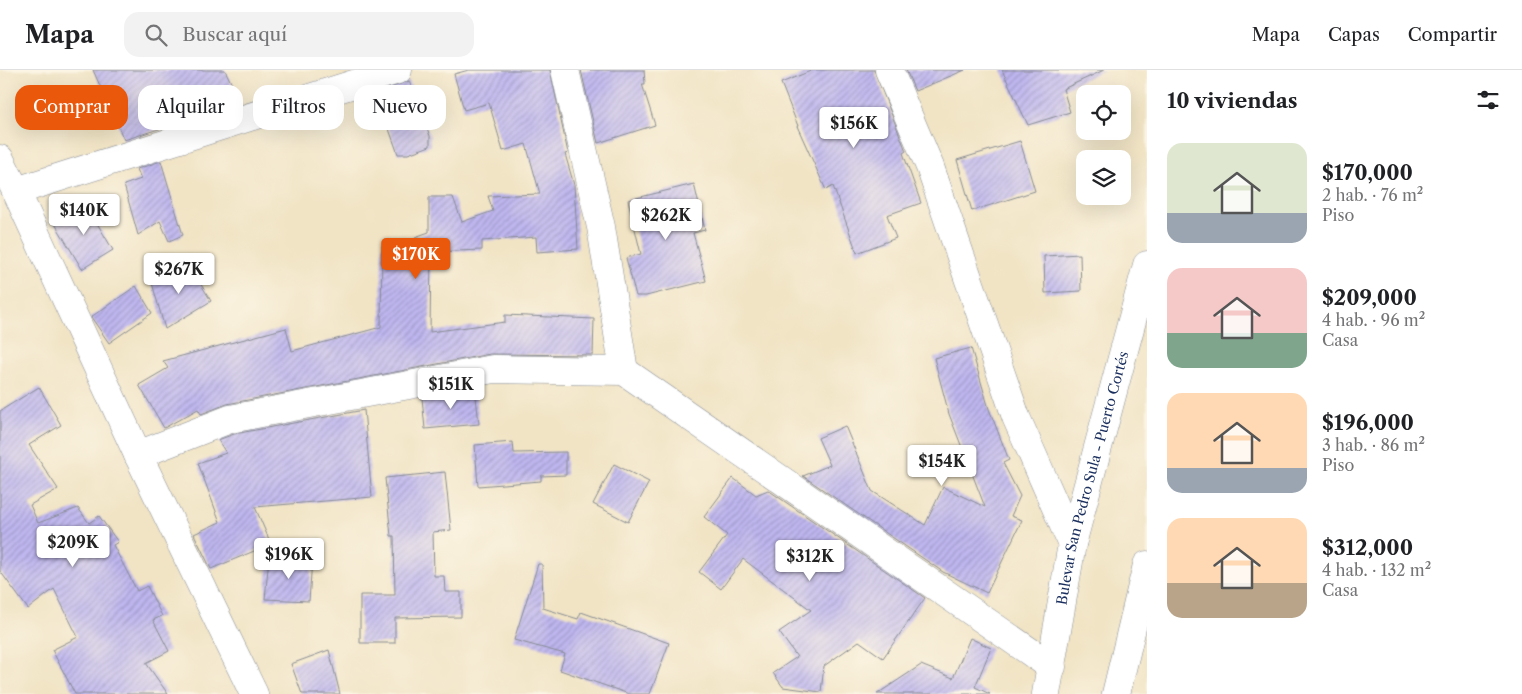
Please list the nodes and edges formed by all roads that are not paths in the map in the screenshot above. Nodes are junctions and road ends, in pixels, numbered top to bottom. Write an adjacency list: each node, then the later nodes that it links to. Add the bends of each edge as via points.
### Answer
1 (398, 70): 4 (main road)
2 (565, 70): 8 (main road, via 601,227)
3 (889, 70): 10 (main road, via 930,167 1016,417)
4 (367, 74): 6 (main road)
5 (0, 159): 6 (main road)
6 (16, 191): 9 (main road)
7 (1147, 265): 10 (main road, Bulevar San Pedro Sula - Puerto Cortés)
8 (624, 371): 9 (main road, via 493,369 230,419); 12 (main road)
9 (138, 455): 13 (main road)
10 (1072, 544): 12 (main road, Bulevar San Pedro Sula - Puerto Cortés)
11 (1147, 565): 15 (main road)
12 (1052, 667): 14 (main road, Bulevar San Pedro Sula - Puerto Cortés)
13 (254, 694)
14 (1046, 694)
15 (1116, 694)

